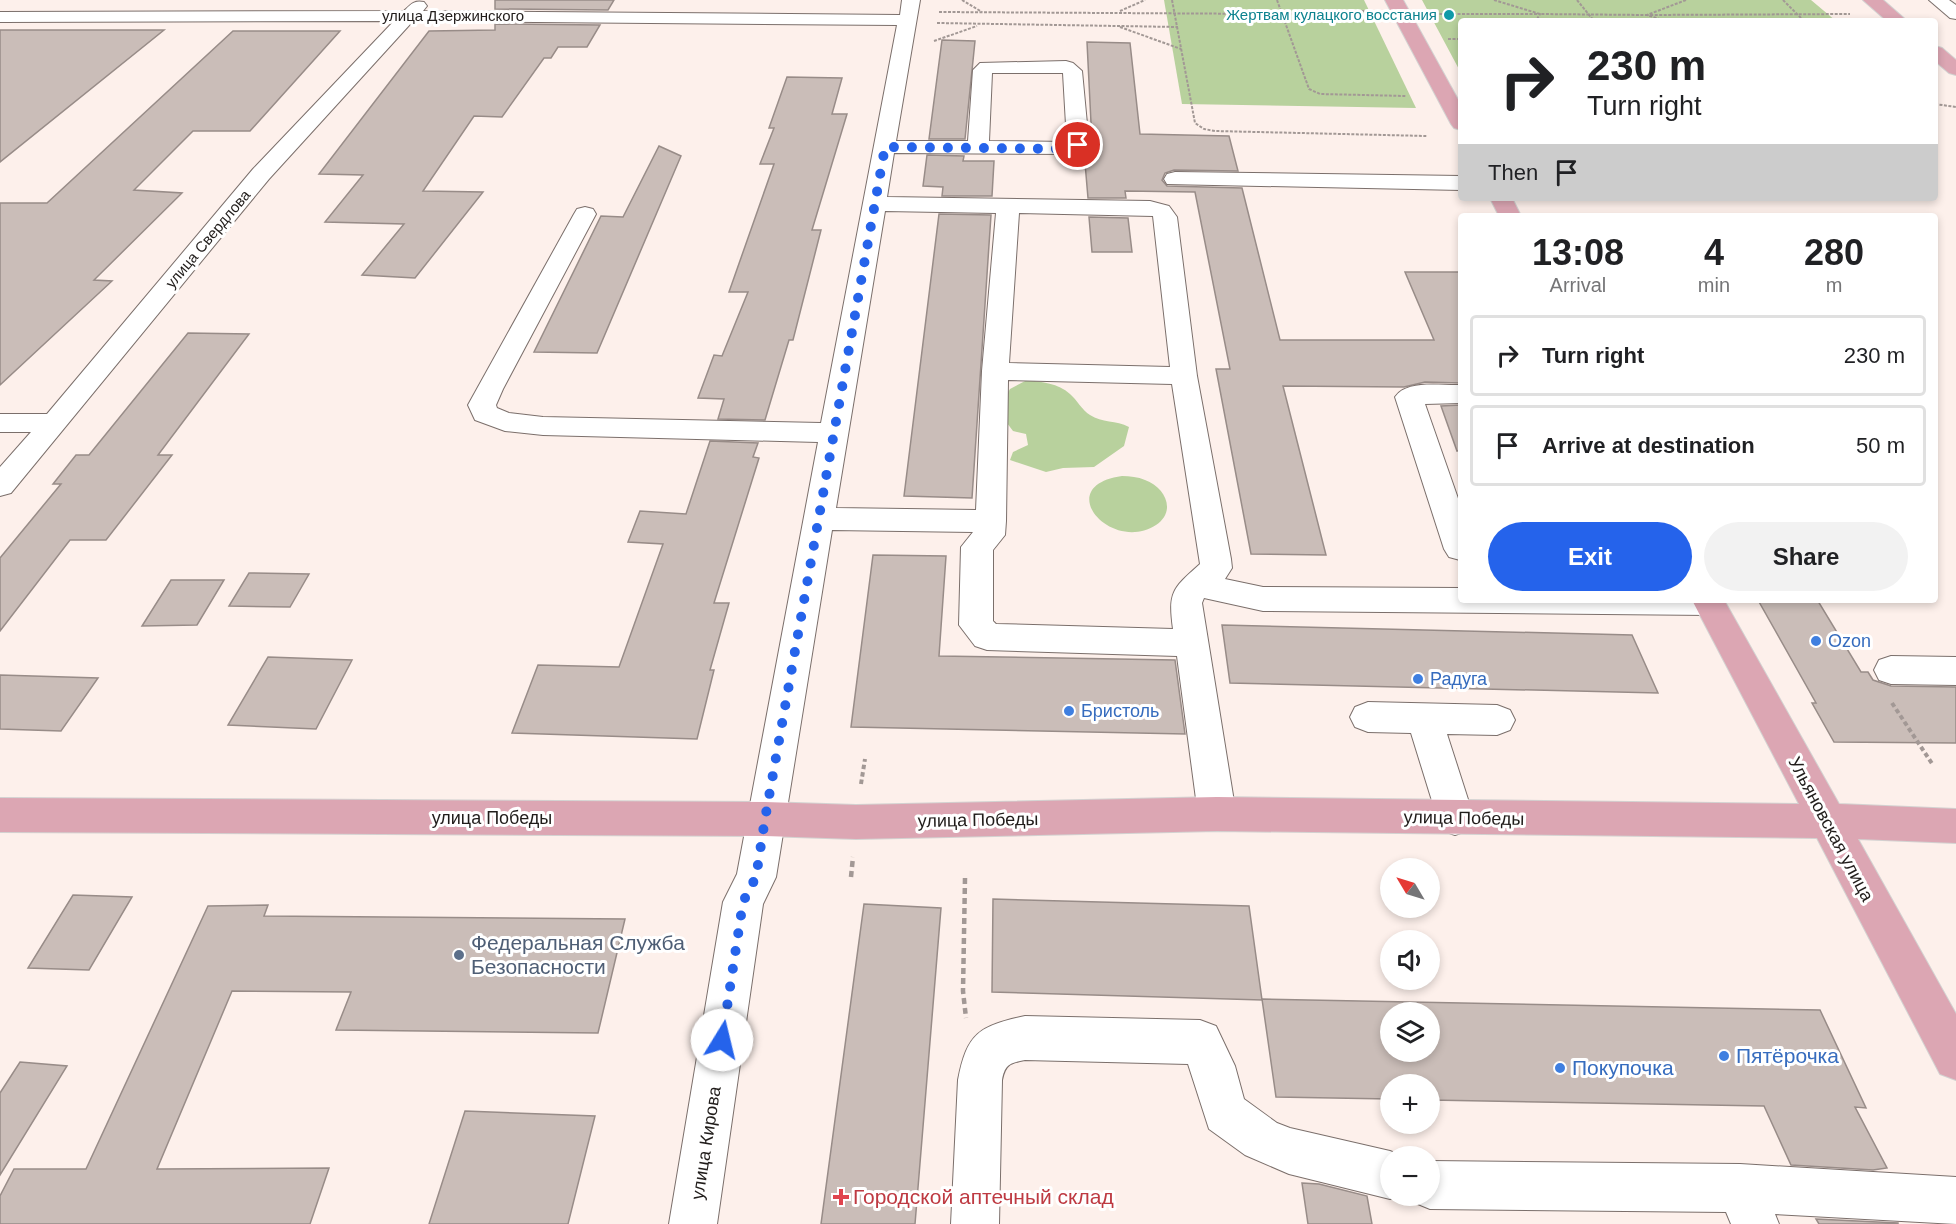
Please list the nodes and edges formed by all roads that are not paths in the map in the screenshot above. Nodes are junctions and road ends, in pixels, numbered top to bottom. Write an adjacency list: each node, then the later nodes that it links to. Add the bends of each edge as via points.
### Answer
1 (1394, 0): 11 (main road)
2 (1872, 0): 7 (main road)
3 (1938, 0): 5 (street)
4 (416, 8): 6 (street, улица Дзержинского); 8 (street, улица Дзержинского); 23 (street, улица Свердлова, via 261,174)
5 (1956, 14)
6 (0, 17)
7 (1894, 18)
8 (921, 20): 12 (street, улица Кирова)
9 (1938, 54): 10 (main road)
10 (1956, 69)
11 (1458, 118)
12 (885, 147): 13 (street); 16 (street, улица Кирова)
13 (978, 147): 13 (street, via 1075,148 1078,145 1072,71 1066,67 983,70)
14 (1175, 179): 15 (street)
15 (1458, 183)
16 (875, 204): 17 (street); 24 (street, улица Кирова)
17 (1008, 206): 19 (street); 20 (street, via 1161,211 1166,217)
18 (585, 214): 24 (street, via 489,389 482,405 485,414 505,422 543,426)
19 (995, 371): 20 (street); 27 (street)
20 (1184, 376): 29 (street, via 1215,560 1215,568)
21 (1458, 394): 28 (street, via 1409,397)
22 (0, 423): 23 (street)
23 (55, 423): 25 (street, улица Свердлова)
24 (833, 433): 26 (street, улица Кирова)
25 (0, 486)
26 (819, 519): 27 (street); 41 (street, улица Кирова)
27 (991, 521): 32 (street, via 989,535 978,547 976,625 987,637)
28 (1458, 543)
29 (1198, 585): 30 (street, via 1263,599); 32 (street, via 1186,603)
30 (1458, 600)
31 (1709, 603): 42 (main road, Ульяновская улица)
32 (1191, 643): 38 (street)
33 (1891, 670): 34 (street)
34 (1956, 671)
35 (1368, 717): 36 (street)
36 (1425, 718): 37 (street); 40 (street)
37 (1497, 720)
38 (1217, 814): 40 (main road, улица Победы); 41 (main road, улица Победы, via 856,822)
39 (0, 815): 41 (main road, улица Победы)
40 (1455, 818): 42 (main road, улица Победы)
41 (765, 819): 49 (street, улица Кирова, via 756,877 743,902)
42 (1827, 821): 43 (main road, улица Победы); 44 (main road, Ульяновская улица)
43 (1956, 826)
44 (1956, 1058)
45 (1380, 1173): 50 (street, via 1290,1151 1261,1139 1225,1113 1213,1065 1200,1042 1026,1038 997,1044 984,1058)
46 (1440, 1186): 48 (street)
47 (1956, 1201): 48 (street)
48 (1748, 1206)
49 (693, 1224)
50 (975, 1224)

